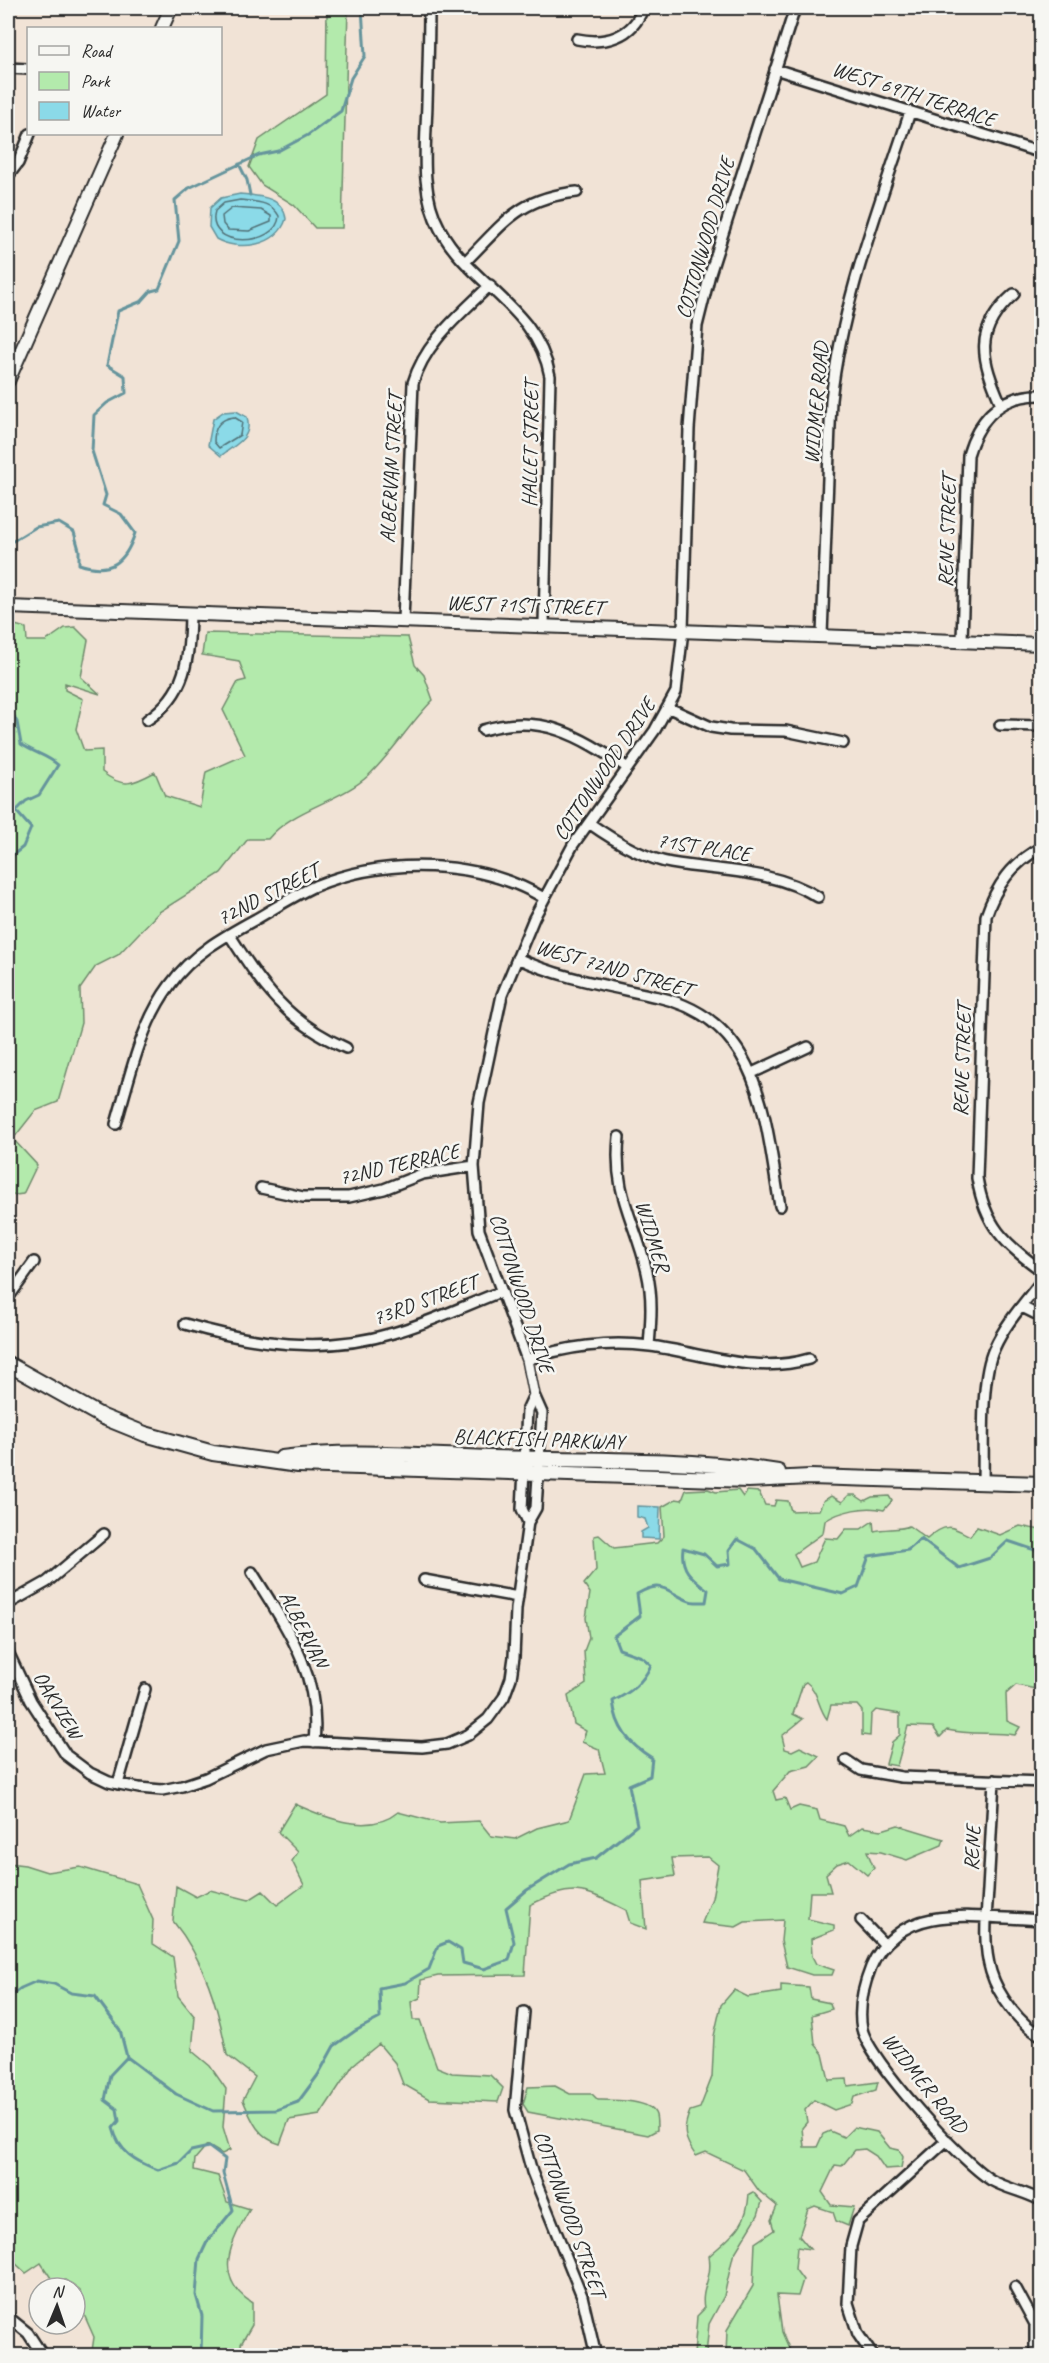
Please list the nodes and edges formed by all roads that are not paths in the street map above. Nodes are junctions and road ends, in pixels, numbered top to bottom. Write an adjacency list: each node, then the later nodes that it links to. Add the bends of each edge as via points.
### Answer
1 (171, 8): 5 (street)
2 (429, 8): 16 (street, via 427,195 443,235)
3 (644, 8): 6 (street, via 624,34 603,42)
4 (795, 8): 9 (street, COTTONWOOD DRIVE)
5 (162, 27)
6 (577, 39)
7 (8, 68): 8 (street)
8 (27, 69)
9 (775, 69): 10 (street, WEST 69TH TERRACE); 26 (street, COTTONWOOD DRIVE, via 697,326 689,429)
10 (910, 112): 13 (street, WEST 69TH TERRACE); 27 (street, WIDMER ROAD, via 852,293 835,364)
11 (30, 135): 14 (street)
12 (117, 135): 19 (street)
13 (1041, 153)
14 (8, 176)
15 (577, 192): 16 (street, via 544,196 525,206)
16 (466, 261): 17 (street)
17 (490, 285): 24 (street, ALBERVAN STREET, via 434,342 413,383); 25 (street, HALLET STREET, via 536,337 550,376)
18 (1014, 294): 21 (street, via 992,317 985,341 989,376)
19 (8, 381)
20 (1041, 395): 21 (street)
21 (1001, 404): 28 (street, RENE STREET, via 980,426 968,455)
22 (8, 607): 23 (street, WEST 71ST STREET)
23 (190, 614): 24 (street, WEST 71ST STREET); 31 (street, via 185,673 162,710)
24 (403, 620): 25 (street, WEST 71ST STREET)
25 (544, 624): 26 (street, WEST 71ST STREET)
26 (683, 630): 27 (street, WEST 71ST STREET); 30 (street, COTTONWOOD DRIVE, via 676,692)
27 (822, 635): 28 (street, WEST 71ST STREET)
28 (962, 640): 29 (street, WEST 71ST STREET)
29 (1041, 644)
30 (669, 708): 35 (street, via 720,729 786,731); 36 (street, COTTONWOOD DRIVE)
31 (147, 720)
32 (1000, 725): 33 (street)
33 (1041, 726)
34 (483, 730): 36 (street, via 523,724 563,730)
35 (843, 743)
36 (628, 768): 37 (street, COTTONWOOD DRIVE)
37 (589, 823): 39 (street, 71ST PLACE, via 646,856 670,863 753,872 783,880); 40 (street, COTTONWOOD DRIVE)
38 (1041, 847): 52 (street, RENE STREET, via 1009,872 992,898 986,916 977,1178 984,1211 994,1230)
39 (818, 897)
40 (544, 898): 41 (street, 72ND STREET, via 514,883 462,870 396,867 370,870 314,887); 42 (street, COTTONWOOD DRIVE)
41 (229, 934): 44 (street, via 258,978 285,1009); 46 (street, 72ND STREET, via 192,959 157,1003)
42 (517, 958): 45 (street, WEST 72ND STREET, via 574,979 679,1002 720,1027); 48 (street, COTTONWOOD DRIVE, via 502,995 489,1048)
43 (808, 1047): 45 (street)
44 (346, 1048)
45 (752, 1072): 50 (street, WEST 72ND STREET, via 759,1090)
46 (116, 1124)
47 (619, 1137): 59 (street, WIDMER, via 619,1184 645,1263 651,1295)
48 (474, 1166): 49 (street, 72ND TERRACE, via 422,1174 349,1197 303,1197); 54 (street, COTTONWOOD DRIVE, via 478,1230)
49 (261, 1188)
50 (780, 1206)
51 (34, 1262): 55 (street)
52 (1041, 1271)
53 (1041, 1280): 56 (street)
54 (500, 1292): 58 (street, 73RD STREET, via 392,1334 330,1344 228,1337); 61 (street, COTTONWOOD DRIVE)
55 (8, 1298)
56 (1022, 1307): 57 (street); 66 (street, via 1000,1337 988,1370)
57 (1041, 1317)
58 (185, 1324)
59 (649, 1346): 60 (street, via 746,1365 787,1365); 61 (street, via 585,1346)
60 (809, 1359)
61 (527, 1360): 63 (street, COTTONWOOD DRIVE)
62 (8, 1364): 64 (main road, BLACKFISH PARKWAY, via 60,1395 145,1434 213,1453 298,1465)
63 (534, 1395): 64 (street, COTTONWOOD DRIVE, via 527,1410); 65 (street, COTTONWOOD DRIVE, via 542,1413)
64 (524, 1466): 65 (main road, BLACKFISH PARKWAY); 68 (street, COTTONWOOD DRIVE, via 522,1509)
65 (539, 1466): 66 (main road, BLACKFISH PARKWAY, via 748,1480 810,1477); 68 (street, COTTONWOOD DRIVE, via 536,1509)
66 (983, 1481): 67 (main road, BLACKFISH PARKWAY)
67 (1041, 1484)
68 (528, 1522): 72 (street, COTTONWOOD DRIVE)
69 (104, 1534): 73 (street, via 48,1582)
70 (252, 1572): 76 (street, ALBERVAN, via 306,1664 315,1704)
71 (424, 1580): 72 (street)
72 (518, 1598): 76 (street, COTTONWOOD DRIVE, via 511,1678 504,1697 488,1719 468,1735 447,1744 422,1747)
73 (8, 1604)
74 (8, 1652): 80 (street, OAKVIEW, via 30,1701 66,1755 90,1773)
75 (145, 1689): 80 (street)
76 (314, 1742): 80 (street, OAKVIEW, via 266,1749 182,1786 162,1790)
77 (846, 1760): 78 (street, via 877,1774)
78 (994, 1780): 79 (street); 81 (street, RENE)
79 (1041, 1782)
80 (118, 1784)
81 (986, 1919): 83 (street); 84 (street, via 932,1919 903,1930); 86 (street, RENE, via 986,1947 1000,1993)
82 (861, 1920): 84 (street)
83 (1041, 1920)
84 (884, 1944): 87 (street, WIDMER ROAD, via 863,1988 863,2031 876,2058)
85 (524, 2012): 92 (street, COTTONWOOD STREET, via 515,2110 532,2172 582,2296)
86 (1041, 2036)
87 (947, 2140): 88 (street, WIDMER ROAD, via 991,2180); 93 (street, via 858,2221 851,2246 848,2303 858,2334)
88 (1041, 2201)
89 (1015, 2287): 94 (street, via 1035,2325)
90 (8, 2318): 91 (street, via 28,2333)
91 (42, 2355)
92 (596, 2355)
93 (872, 2355)
94 (1035, 2355)

